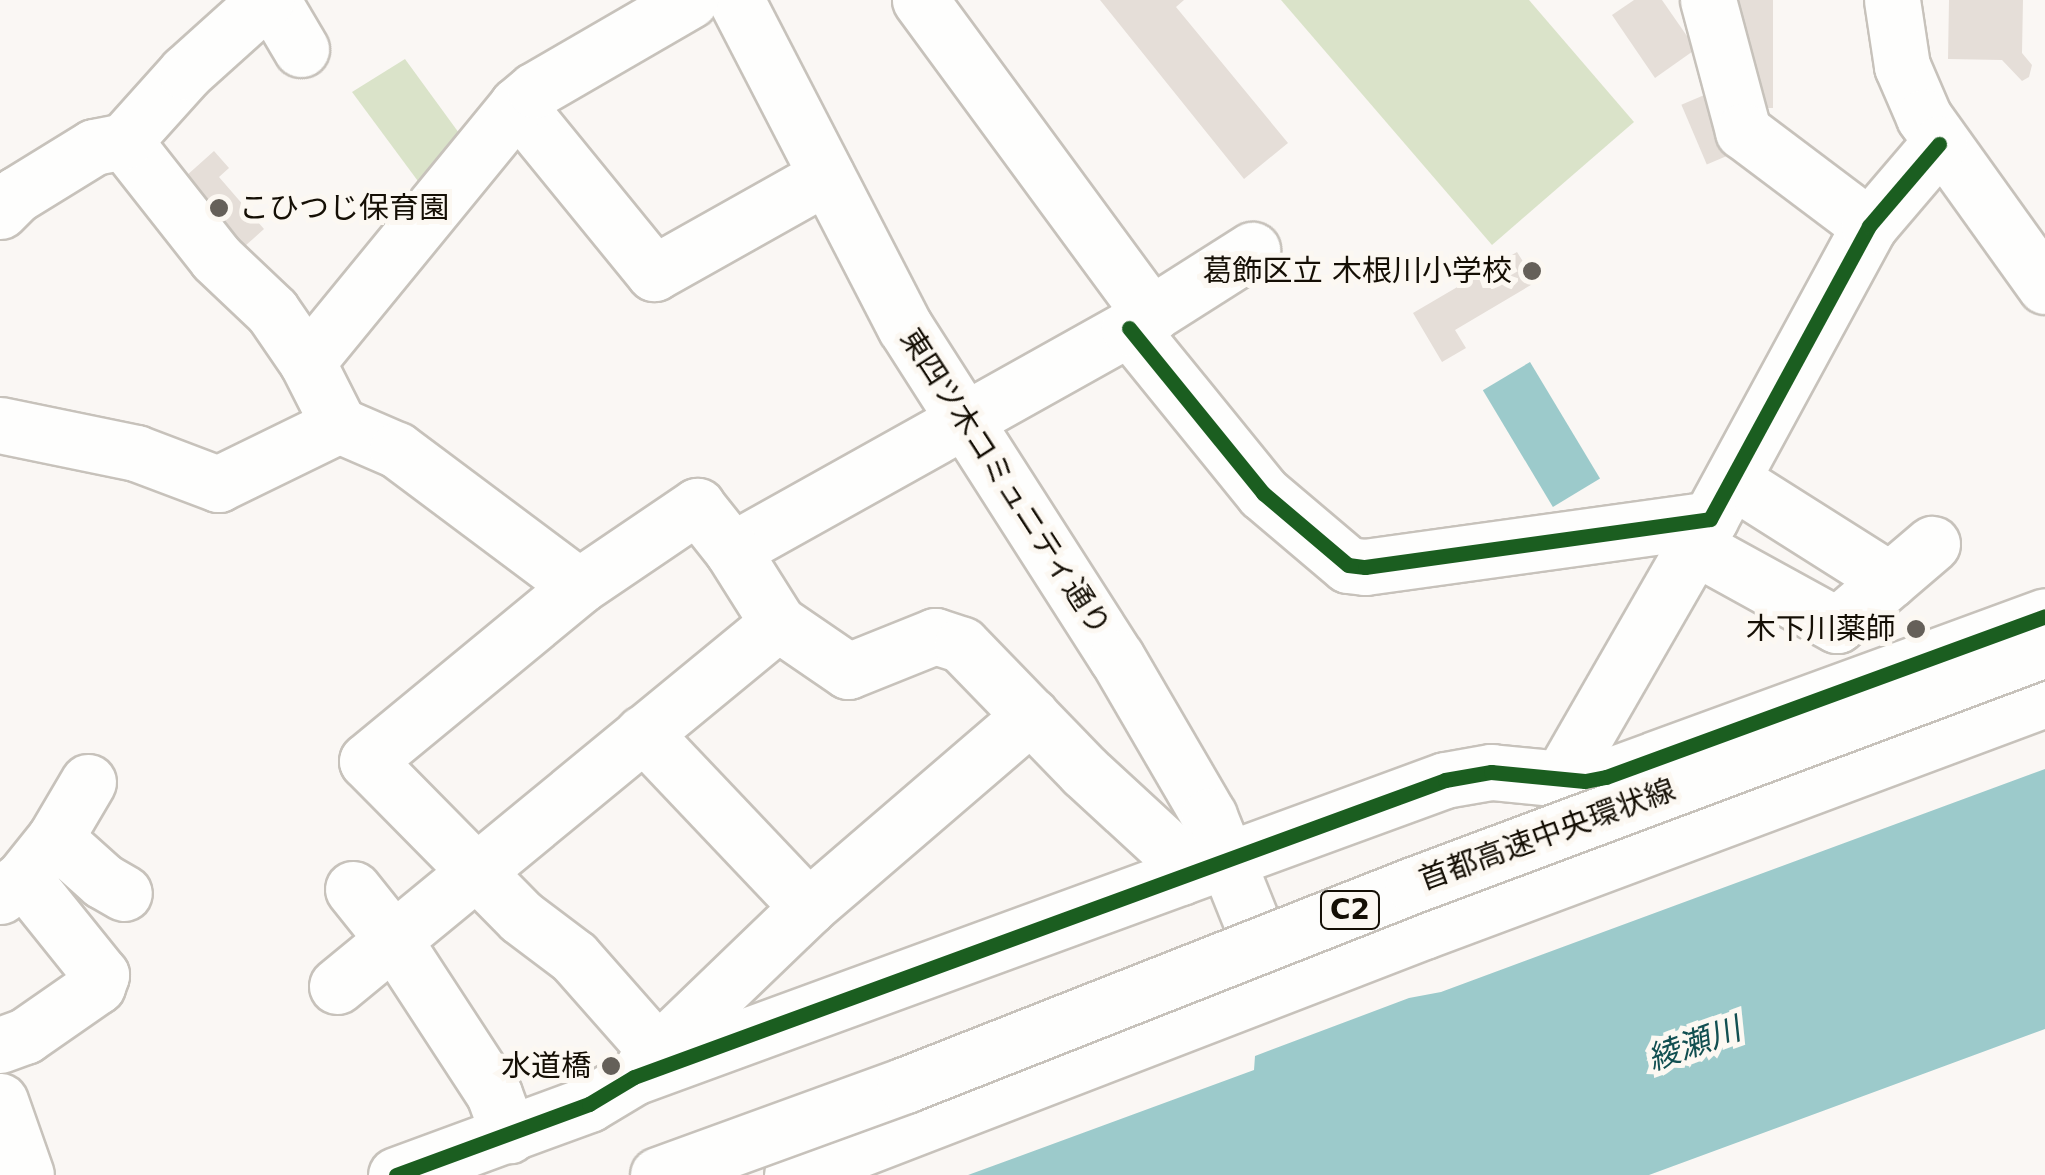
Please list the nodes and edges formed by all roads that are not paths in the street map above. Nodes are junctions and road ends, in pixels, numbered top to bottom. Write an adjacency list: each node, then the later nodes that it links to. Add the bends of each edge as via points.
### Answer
1 (269, 0): 7 (main road); 9 (main road, via 186,72)
2 (690, 0): 8 (main road)
3 (736, 0): 11 (main road, 東四ツ木コミュニティ通り)
4 (920, 0): 16 (main road)
5 (1708, 0): 13 (main road, via 1744,131)
6 (1892, 0): 10 (main road, via 1902,66)
7 (302, 49)
8 (517, 105): 11 (main road, via 654,273); 17 (main road)
9 (124, 140): 12 (main road, via 94,147); 17 (main road, via 216,258 272,310)
10 (1939, 144): 13 (main road); 15 (main road)
11 (827, 176): 18 (main road, 東四ツ木コミュニティ通り, via 905,327)
12 (0, 211)
13 (1869, 226): 21 (main road)
14 (1252, 250): 16 (main road)
15 (2045, 286)
16 (1140, 321): 18 (main road); 21 (main road, via 1263,493 1348,566)
17 (307, 362): 20 (main road)
18 (964, 422): 23 (main road); 35 (main road, 東四ツ木コミュニティ通り, via 1117,658)
19 (0, 424): 20 (main road, via 136,453 218,484)
20 (339, 425): 25 (main road, via 397,450)
21 (1712, 515): 24 (main road); 24 (main road, via 1837,626); 32 (main road)
22 (1932, 544): 24 (main road)
23 (732, 550): 25 (main road, via 697,506); 27 (main road)
24 (1890, 580)
25 (579, 586): 36 (main road, via 367,761)
26 (2045, 616): 32 (main road, via 1606,777)
27 (778, 624): 30 (main road, via 848,671 935,636 962,646); 31 (main road)
28 (2045, 649): 50 (main road, 首都高速中央環状線 / C2, bridge)
29 (2045, 700): 51 (main road, 首都高速中央環状線 / C2)
30 (1031, 715): 35 (main road, via 1170,850); 40 (main road)
31 (643, 733): 36 (main road); 40 (main road)
32 (1544, 777): 34 (main road); 35 (main road, via 1491,772 1445,780)
33 (88, 782): 37 (main road)
34 (1567, 852)
35 (1205, 868): 42 (main road, 東四ツ木コミュニティ通り); 45 (main road)
36 (475, 870): 41 (main road); 45 (main road, via 520,917 574,957)
37 (26, 871): 39 (main road, via 103,881); 44 (main road, via 101,974 97,986 25,1036)
38 (353, 888): 41 (main road)
39 (124, 893)
40 (808, 907): 45 (main road)
41 (393, 939): 43 (main road); 47 (main road, via 494,1094)
42 (1269, 965)
43 (337, 986)
44 (0, 1045)
45 (645, 1064): 47 (main road, via 588,1104)
46 (0, 1102): 48 (main road)
47 (508, 1134): 49 (main road)
48 (26, 1175)
49 (396, 1175)
50 (658, 1175)
51 (792, 1175)

